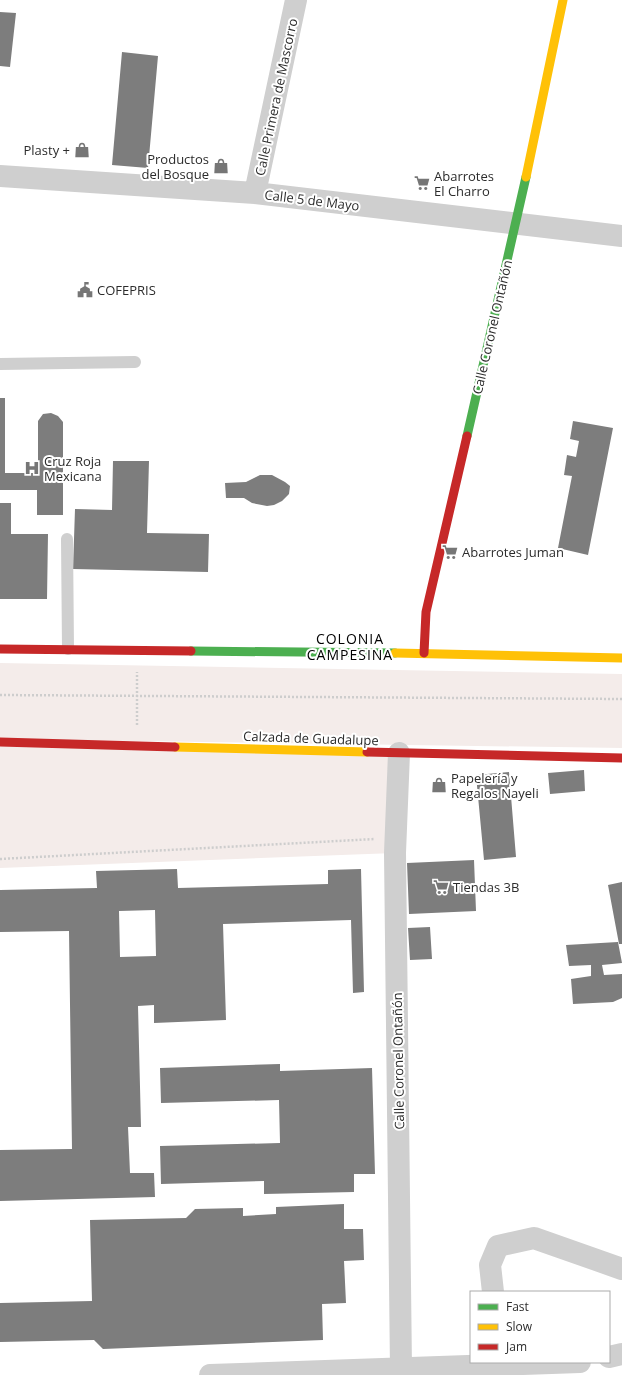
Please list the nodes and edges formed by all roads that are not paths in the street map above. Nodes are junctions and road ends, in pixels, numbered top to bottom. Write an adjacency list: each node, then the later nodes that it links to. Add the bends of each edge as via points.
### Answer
1 (296, 0): 4 (street, Calle Primera de Mascorro)
2 (563, 0): 5 (main road, Calle Coronel Ontañón)
3 (0, 176): 4 (street, Calle 5 de Mayo)
4 (255, 194): 5 (street, Calle 5 de Mayo)
5 (516, 224): 6 (street, Calle 5 de Mayo); 12 (main road, Calle Coronel Ontañón, via 426,612)
6 (622, 236)
7 (135, 362): 8 (lane)
8 (0, 364)
9 (67, 539): 11 (lane)
10 (0, 649): 11 (main road)
11 (68, 649): 12 (main road, via 137,652)
12 (424, 653): 13 (main road)
13 (622, 658)
14 (0, 742): 15 (main road, Calzada de Guadalupe)
15 (399, 753): 16 (main road, Calzada de Guadalupe); 24 (street, Calle Coronel Ontañón, via 396,838)
16 (622, 758)
17 (622, 1269): 18 (street, via 534,1238 498,1246 490,1265)
18 (493, 1291)
19 (622, 1354): 20 (street)
20 (610, 1357)
21 (539, 1363): 23 (street)
22 (574, 1363): 27 (street)
23 (466, 1365): 24 (street); 26 (street)
24 (401, 1369): 25 (street)
25 (210, 1375)
26 (489, 1375)
27 (553, 1375)

